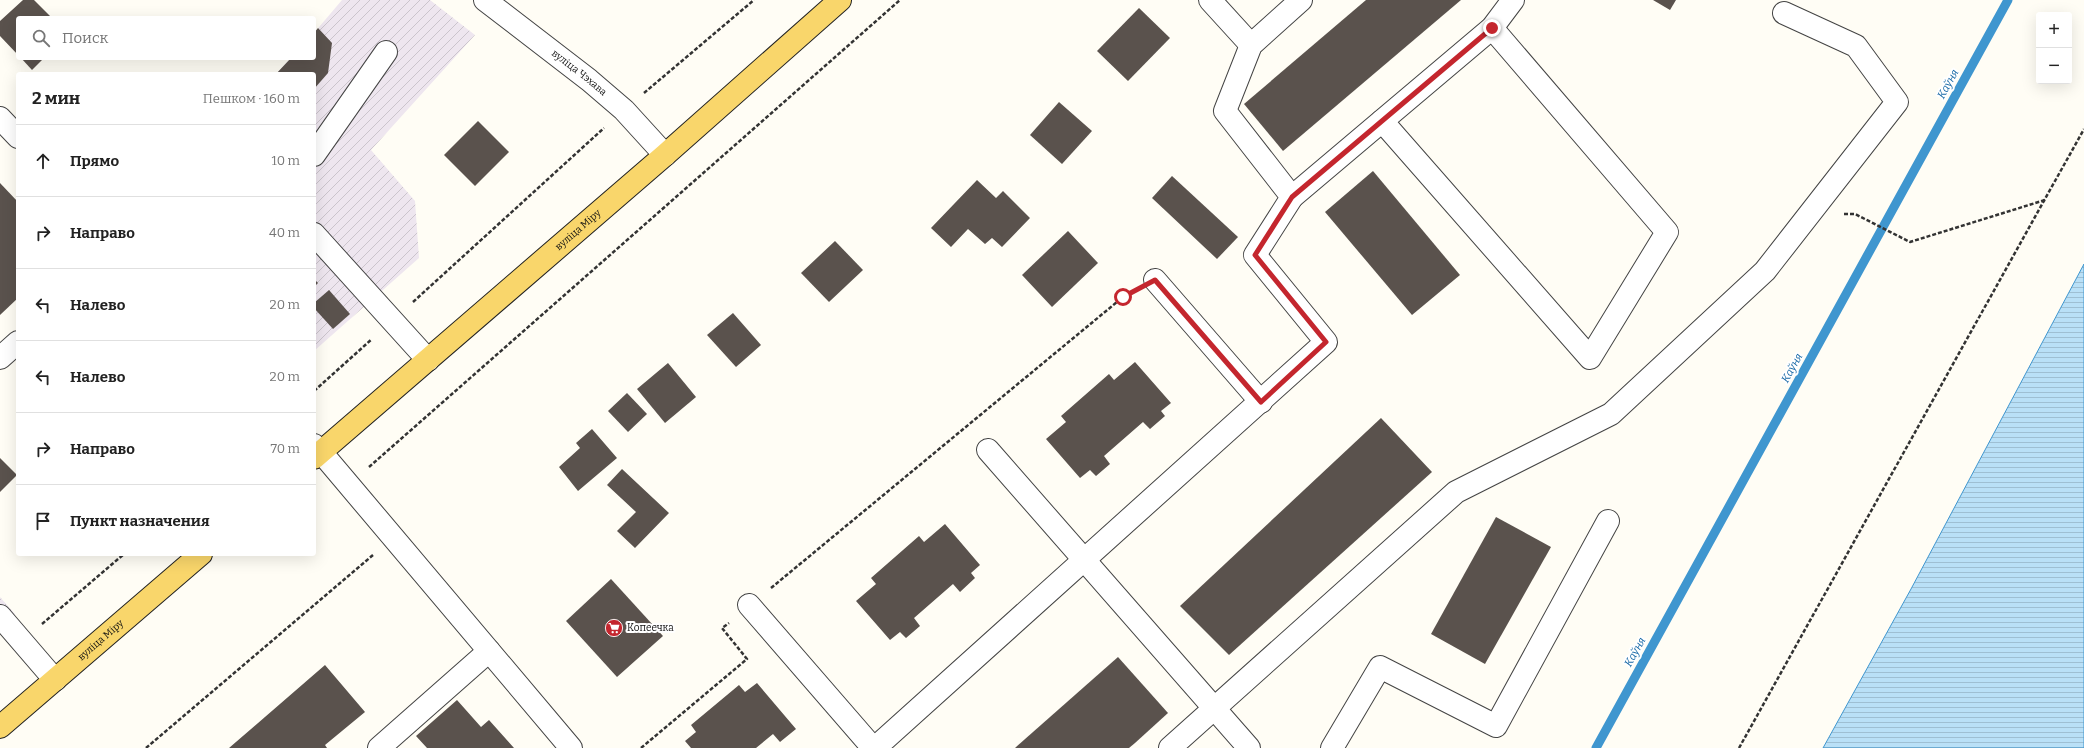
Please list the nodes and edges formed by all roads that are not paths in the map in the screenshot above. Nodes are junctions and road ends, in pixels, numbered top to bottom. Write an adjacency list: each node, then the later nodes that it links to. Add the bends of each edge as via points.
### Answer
1 (485, 0): 14 (street, вуліца Чэхава, via 624,110)
2 (840, 0): 14 (main road, вуліца Міру)
3 (1210, 0): 8 (street)
4 (1301, 0): 8 (street)
5 (1513, 0): 7 (street)
6 (1784, 13): 31 (street, via 1856,46 1897,102 1765,271 1611,414 1456,492)
7 (1492, 28): 11 (street); 11 (street, via 1667,232 1590,358)
8 (1251, 45): 15 (street, via 1225,111)
9 (386, 52): 13 (street)
10 (0, 118): 12 (street)
11 (1382, 121): 15 (street)
12 (16, 135)
13 (316, 151)
14 (665, 155): 20 (main road, вуліца Міру)
15 (1292, 197): 21 (street, via 1255,255 1326,342)
16 (316, 236): 20 (street)
17 (1155, 280): 21 (street)
18 (16, 344): 19 (street)
19 (0, 358)
20 (428, 360): 23 (main road, вуліца Міру)
21 (1261, 402): 26 (street)
22 (988, 450): 26 (street)
23 (316, 452): 29 (street, via 349,484)
24 (1608, 521): 38 (street, via 1496,726 1380,667)
25 (199, 556): 30 (main road, вуліца Міру)
26 (1084, 561): 31 (street); 35 (street)
27 (749, 605): 35 (street)
28 (0, 616): 30 (street)
29 (489, 651): 33 (street); 34 (street)
30 (55, 680): 32 (main road, вуліца Міру)
31 (1216, 708): 36 (street); 37 (street)
32 (0, 727)
33 (379, 748)
34 (571, 748)
35 (874, 748)
36 (1170, 748)
37 (1249, 748)
38 (1332, 748)

